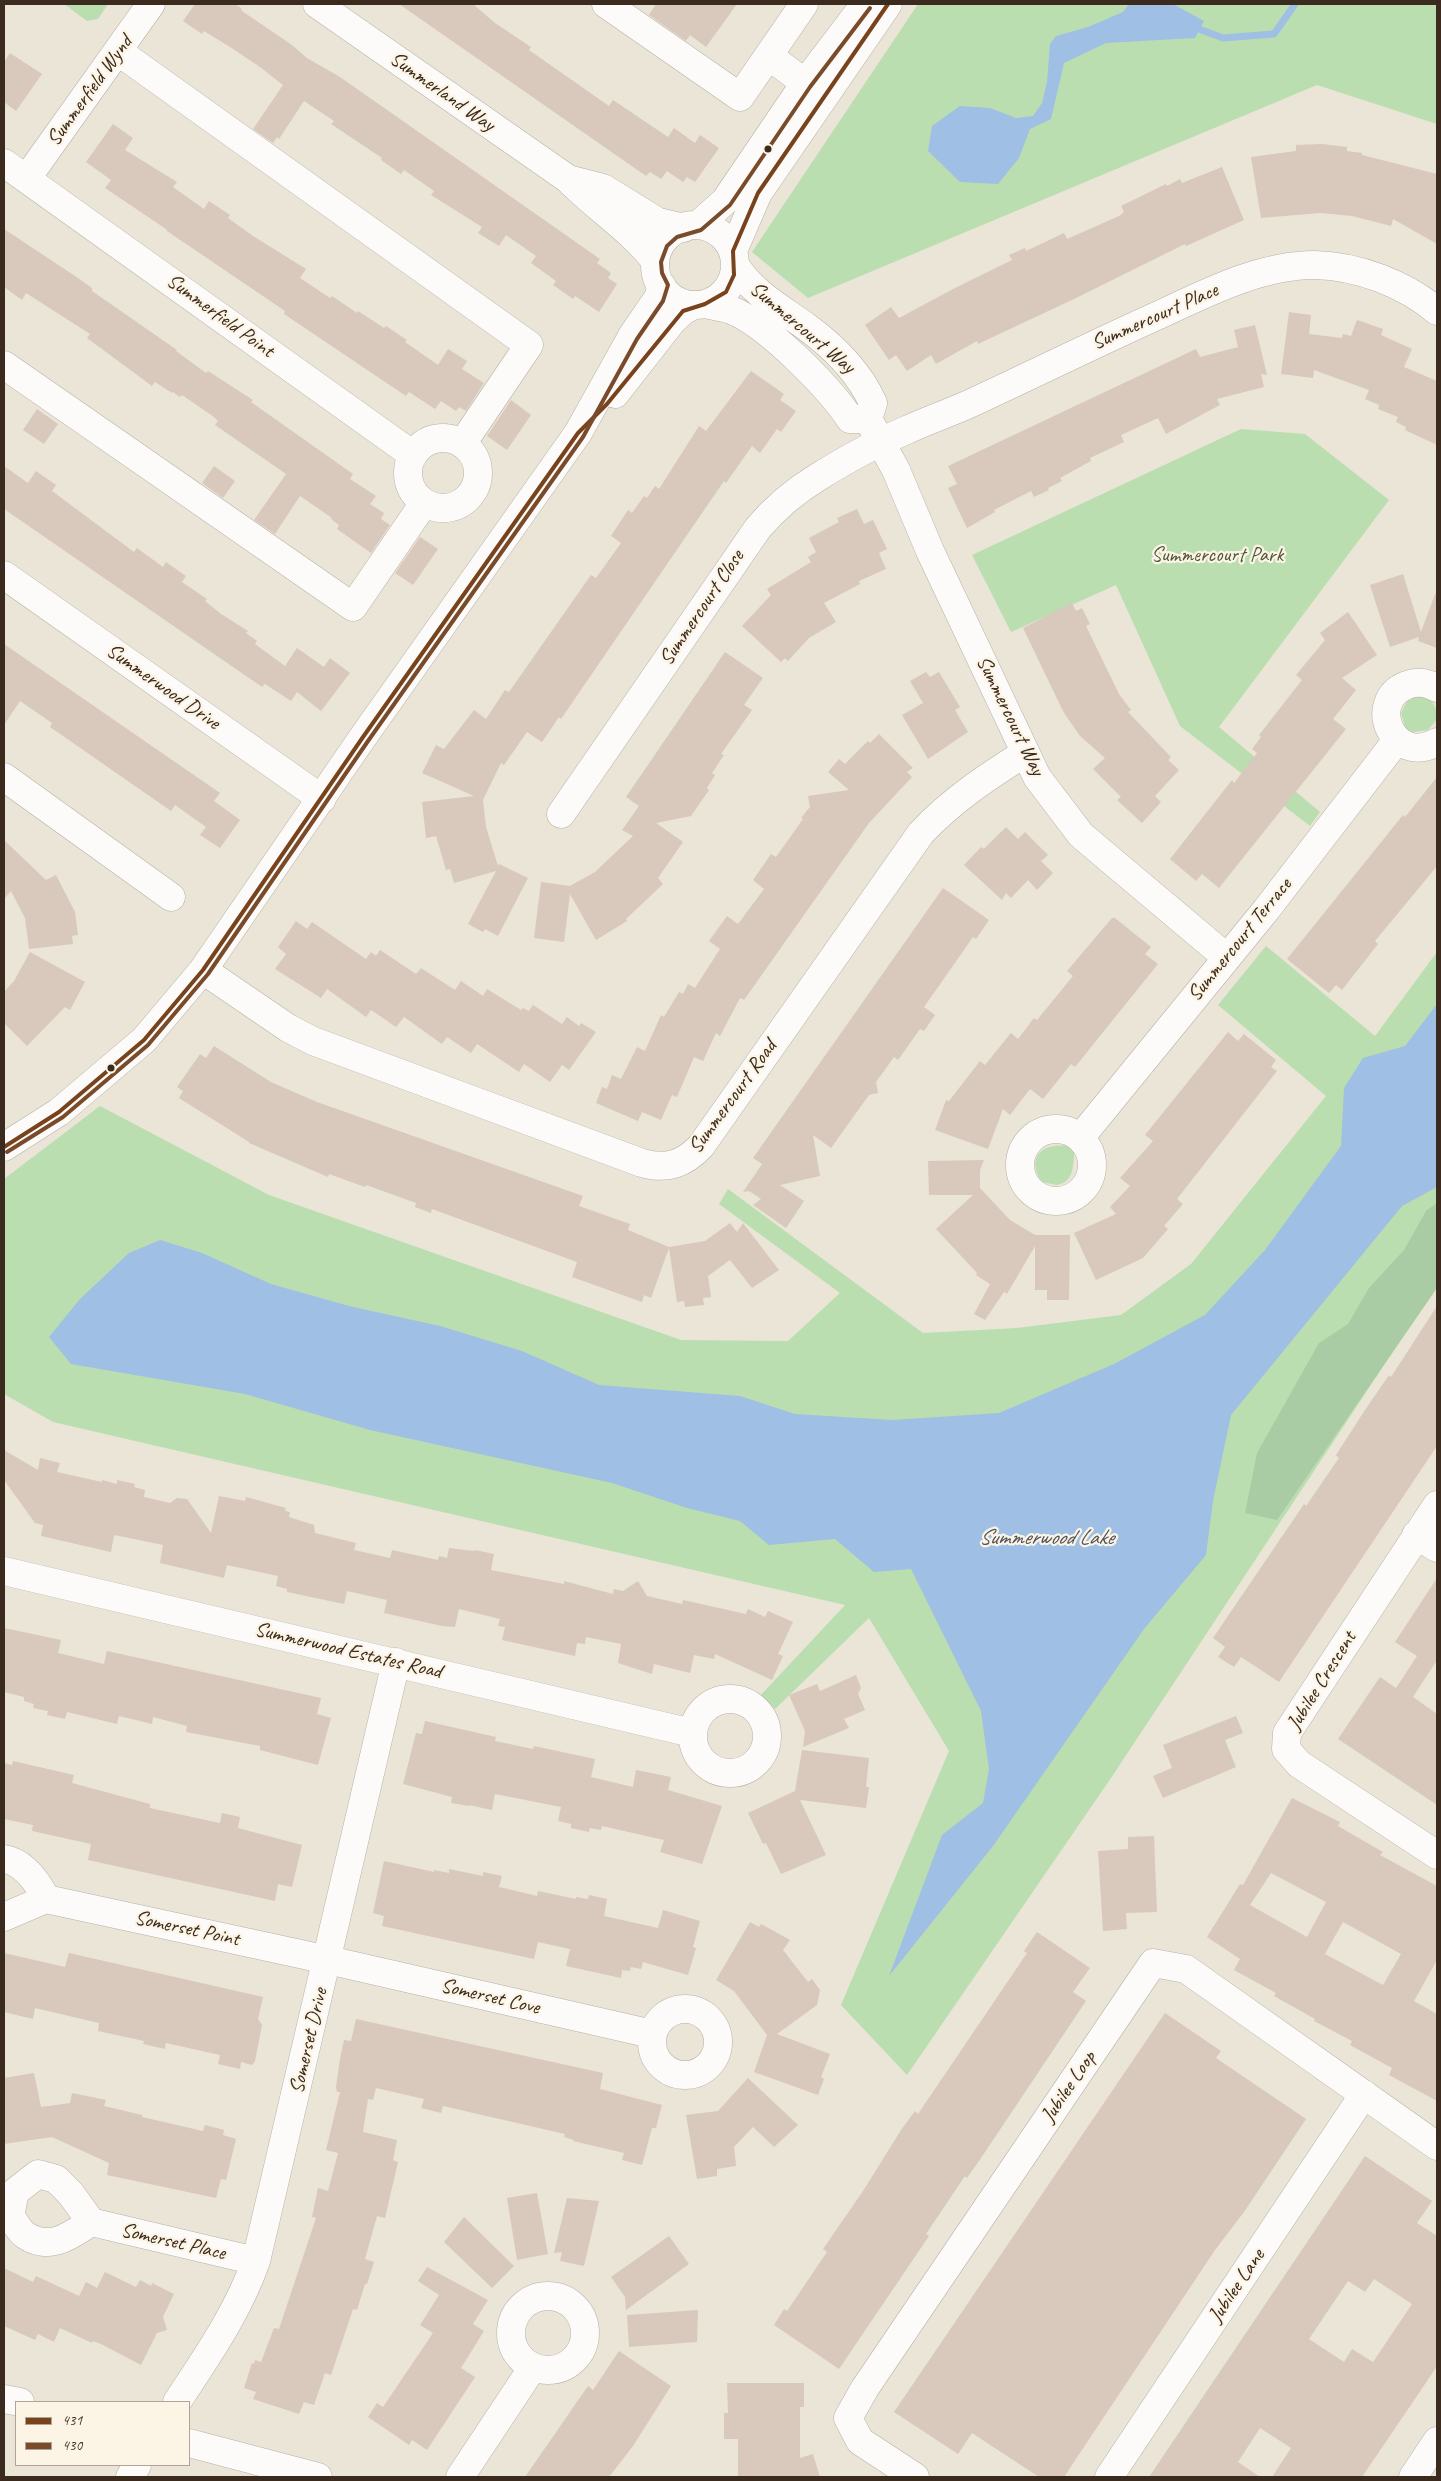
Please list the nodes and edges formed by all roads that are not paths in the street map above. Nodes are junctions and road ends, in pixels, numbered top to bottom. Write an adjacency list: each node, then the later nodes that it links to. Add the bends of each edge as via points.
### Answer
1 (151, 4): 7 (street, Summerfield Wynd)
2 (316, 4): 12 (street, Summerland Way)
3 (804, 4): 8 (street)
4 (865, 4): 9 (street)
5 (888, 4): 14 (street, via 758,193)
6 (609, 5): 8 (street, via 740,97)
7 (118, 52): 11 (street, Summerfield Wynd); 22 (street, via 529,345)
8 (769, 56): 9 (street)
9 (805, 83): 13 (street, via 725,201)
10 (4, 163): 11 (street, Summerfield Point)
11 (27, 178): 23 (street, Summerfield Point)
12 (568, 179): 13 (street, Summerland Way, via 603,188 658,222); 15 (street, Summerland Way, via 646,249)
13 (691, 226): 14 (street, via 718,231 729,242); 15 (street, via 668,235 658,249)
14 (734, 258): 16 (street, via 731,284 726,292); 19 (street, Summercourt Way, via 754,289 809,329 851,366 867,388 873,403)
15 (658, 274): 16 (street, via 675,301); 20 (street, via 658,298 632,336)
16 (698, 305): 19 (street, Summercourt Way, via 730,309 754,322 803,364 850,419); 20 (street, via 683,311 673,320 607,404)
17 (1437, 311): 21 (street, Summercourt Place, via 1414,293 1381,278 1346,269 1316,265 1253,276 1203,295)
18 (4, 365): 24 (street, via 352,607)
19 (868, 419): 21 (street, Summercourt Way)
20 (578, 433): 31 (street)
21 (881, 443): 29 (street, Summercourt Way); 32 (street, Summercourt Close, via 816,478 773,510)
22 (462, 444): 23 (street, via 441,438 430,440); 24 (street, via 476,460 477,482 473,492 456,506 434,508)
23 (413, 455): 24 (street, via 408,465 410,486)
24 (424, 503)
25 (4, 575): 31 (street, Summerwood Drive)
26 (1437, 688): 27 (street, via 1412,683 1394,694 1386,712 1387,723)
27 (1397, 740): 28 (street, via 1418,748); 34 (street, Summercourt Terrace)
28 (1437, 742)
29 (1025, 753): 34 (street, Summercourt Way, via 1037,777 1081,835); 35 (street, Summercourt Road, via 982,779 921,833 701,1146 677,1165 664,1167 642,1163 343,1053 288,1028)
30 (4, 778): 33 (street)
31 (322, 799): 35 (street)
32 (561, 814)
33 (171, 897)
34 (1226, 957): 36 (street, Summercourt Terrace)
35 (204, 970): 37 (street, via 144,1040 59,1112)
36 (1080, 1138)
37 (4, 1147)
38 (1437, 1505): 39 (street, Jubilee Crescent)
39 (1427, 1542): 43 (street, Jubilee Crescent, via 1287,1733 1286,1749 1298,1764)
40 (4, 1571): 41 (street, Summerwood Estates Road)
41 (396, 1662): 42 (street, Summerwood Estates Road); 47 (street, Somerset Drive)
42 (692, 1733)
43 (1437, 1855)
44 (4, 1859): 45 (street, via 13,1860 36,1880)
45 (46, 1899): 46 (street); 47 (street, Somerset Point)
46 (4, 1917)
47 (328, 1960): 48 (street, Somerset Cove); 52 (street, Somerset Drive)
48 (652, 2034)
49 (1364, 2094): 50 (street, Jubilee Loop); 61 (street, Jubilee Loop, via 1186,1969 1153,1963 864,2388 848,2418 860,2441); 62 (street, Jubilee Lane)
50 (1437, 2146)
51 (91, 2222): 52 (street, Somerset Place)
52 (256, 2261): 54 (street, Somerset Drive, via 229,2322)
53 (533, 2367): 60 (street)
54 (177, 2401)
55 (1437, 2441): 63 (street)
56 (190, 2443): 59 (street)
57 (137, 2466): 58 (street)
58 (130, 2477)
59 (318, 2477)
60 (460, 2477)
61 (915, 2477)
62 (1109, 2477)
63 (1413, 2477)

